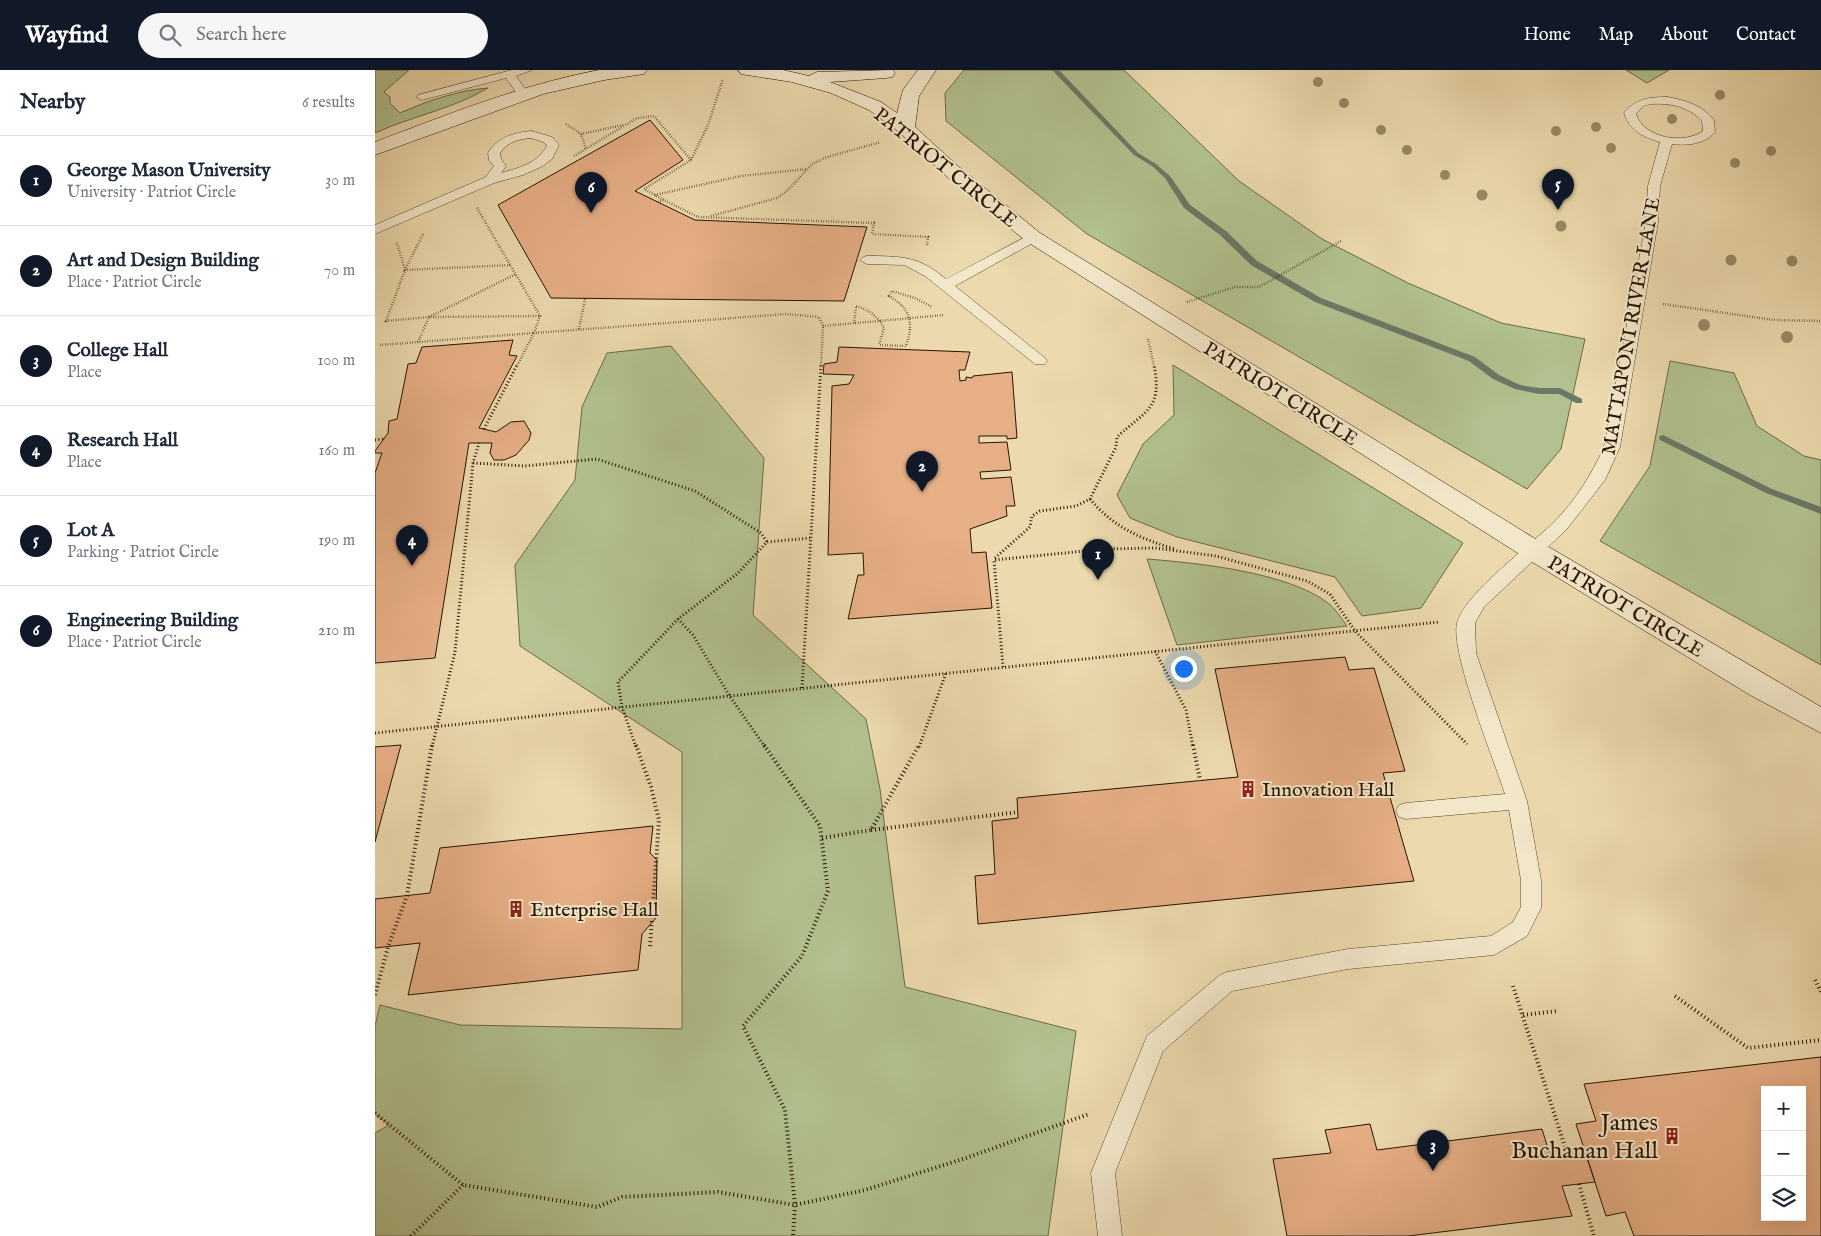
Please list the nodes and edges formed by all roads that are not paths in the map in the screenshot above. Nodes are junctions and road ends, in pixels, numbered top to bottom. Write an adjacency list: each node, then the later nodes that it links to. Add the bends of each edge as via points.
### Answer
1 (526, 70): 6 (lane)
2 (637, 70): 9 (street, via 577,79)
3 (747, 70): 7 (street, PATRIOT CIRCLE)
4 (927, 70): 11 (street, via 913,86 906,106)
5 (891, 72): 7 (street); 8 (street)
6 (509, 74): 9 (lane); 10 (lane)
7 (794, 78): 8 (street, PATRIOT CIRCLE)
8 (837, 89): 11 (street, PATRIOT CIRCLE, via 875,106)
9 (522, 93): 13 (street)
10 (422, 97)
11 (906, 128): 16 (street, PATRIOT CIRCLE)
12 (1667, 140): 12 (lane, via 1702,138 1710,128 1708,120 1695,109 1674,102 1651,101 1635,107 1630,113 1635,125 1645,133); 20 (lane, MATTAPONI RIVER LANE, via 1655,186 1652,222 1612,446 1599,476 1561,524)
13 (375, 149)
14 (490, 180): 14 (lane, via 539,163 550,153 553,145 550,140 528,135 502,143 493,153 500,166); 15 (lane)
15 (375, 230)
16 (1033, 238): 18 (lane); 20 (street, PATRIOT CIRCLE)
17 (867, 260): 18 (lane, via 907,261)
18 (946, 285): 19 (lane)
19 (1040, 361)
20 (1533, 550): 21 (street, PATRIOT CIRCLE); 22 (lane, MATTAPONI RIVER LANE, via 1478,602 1466,623 1467,653)
21 (1821, 721)
22 (1517, 801): 23 (lane); 24 (lane, MATTAPONI RIVER LANE, via 1531,880 1531,908 1520,929 1494,945 1348,959 1227,982 1155,1044 1103,1173)
23 (1406, 811)
24 (1110, 1236)

